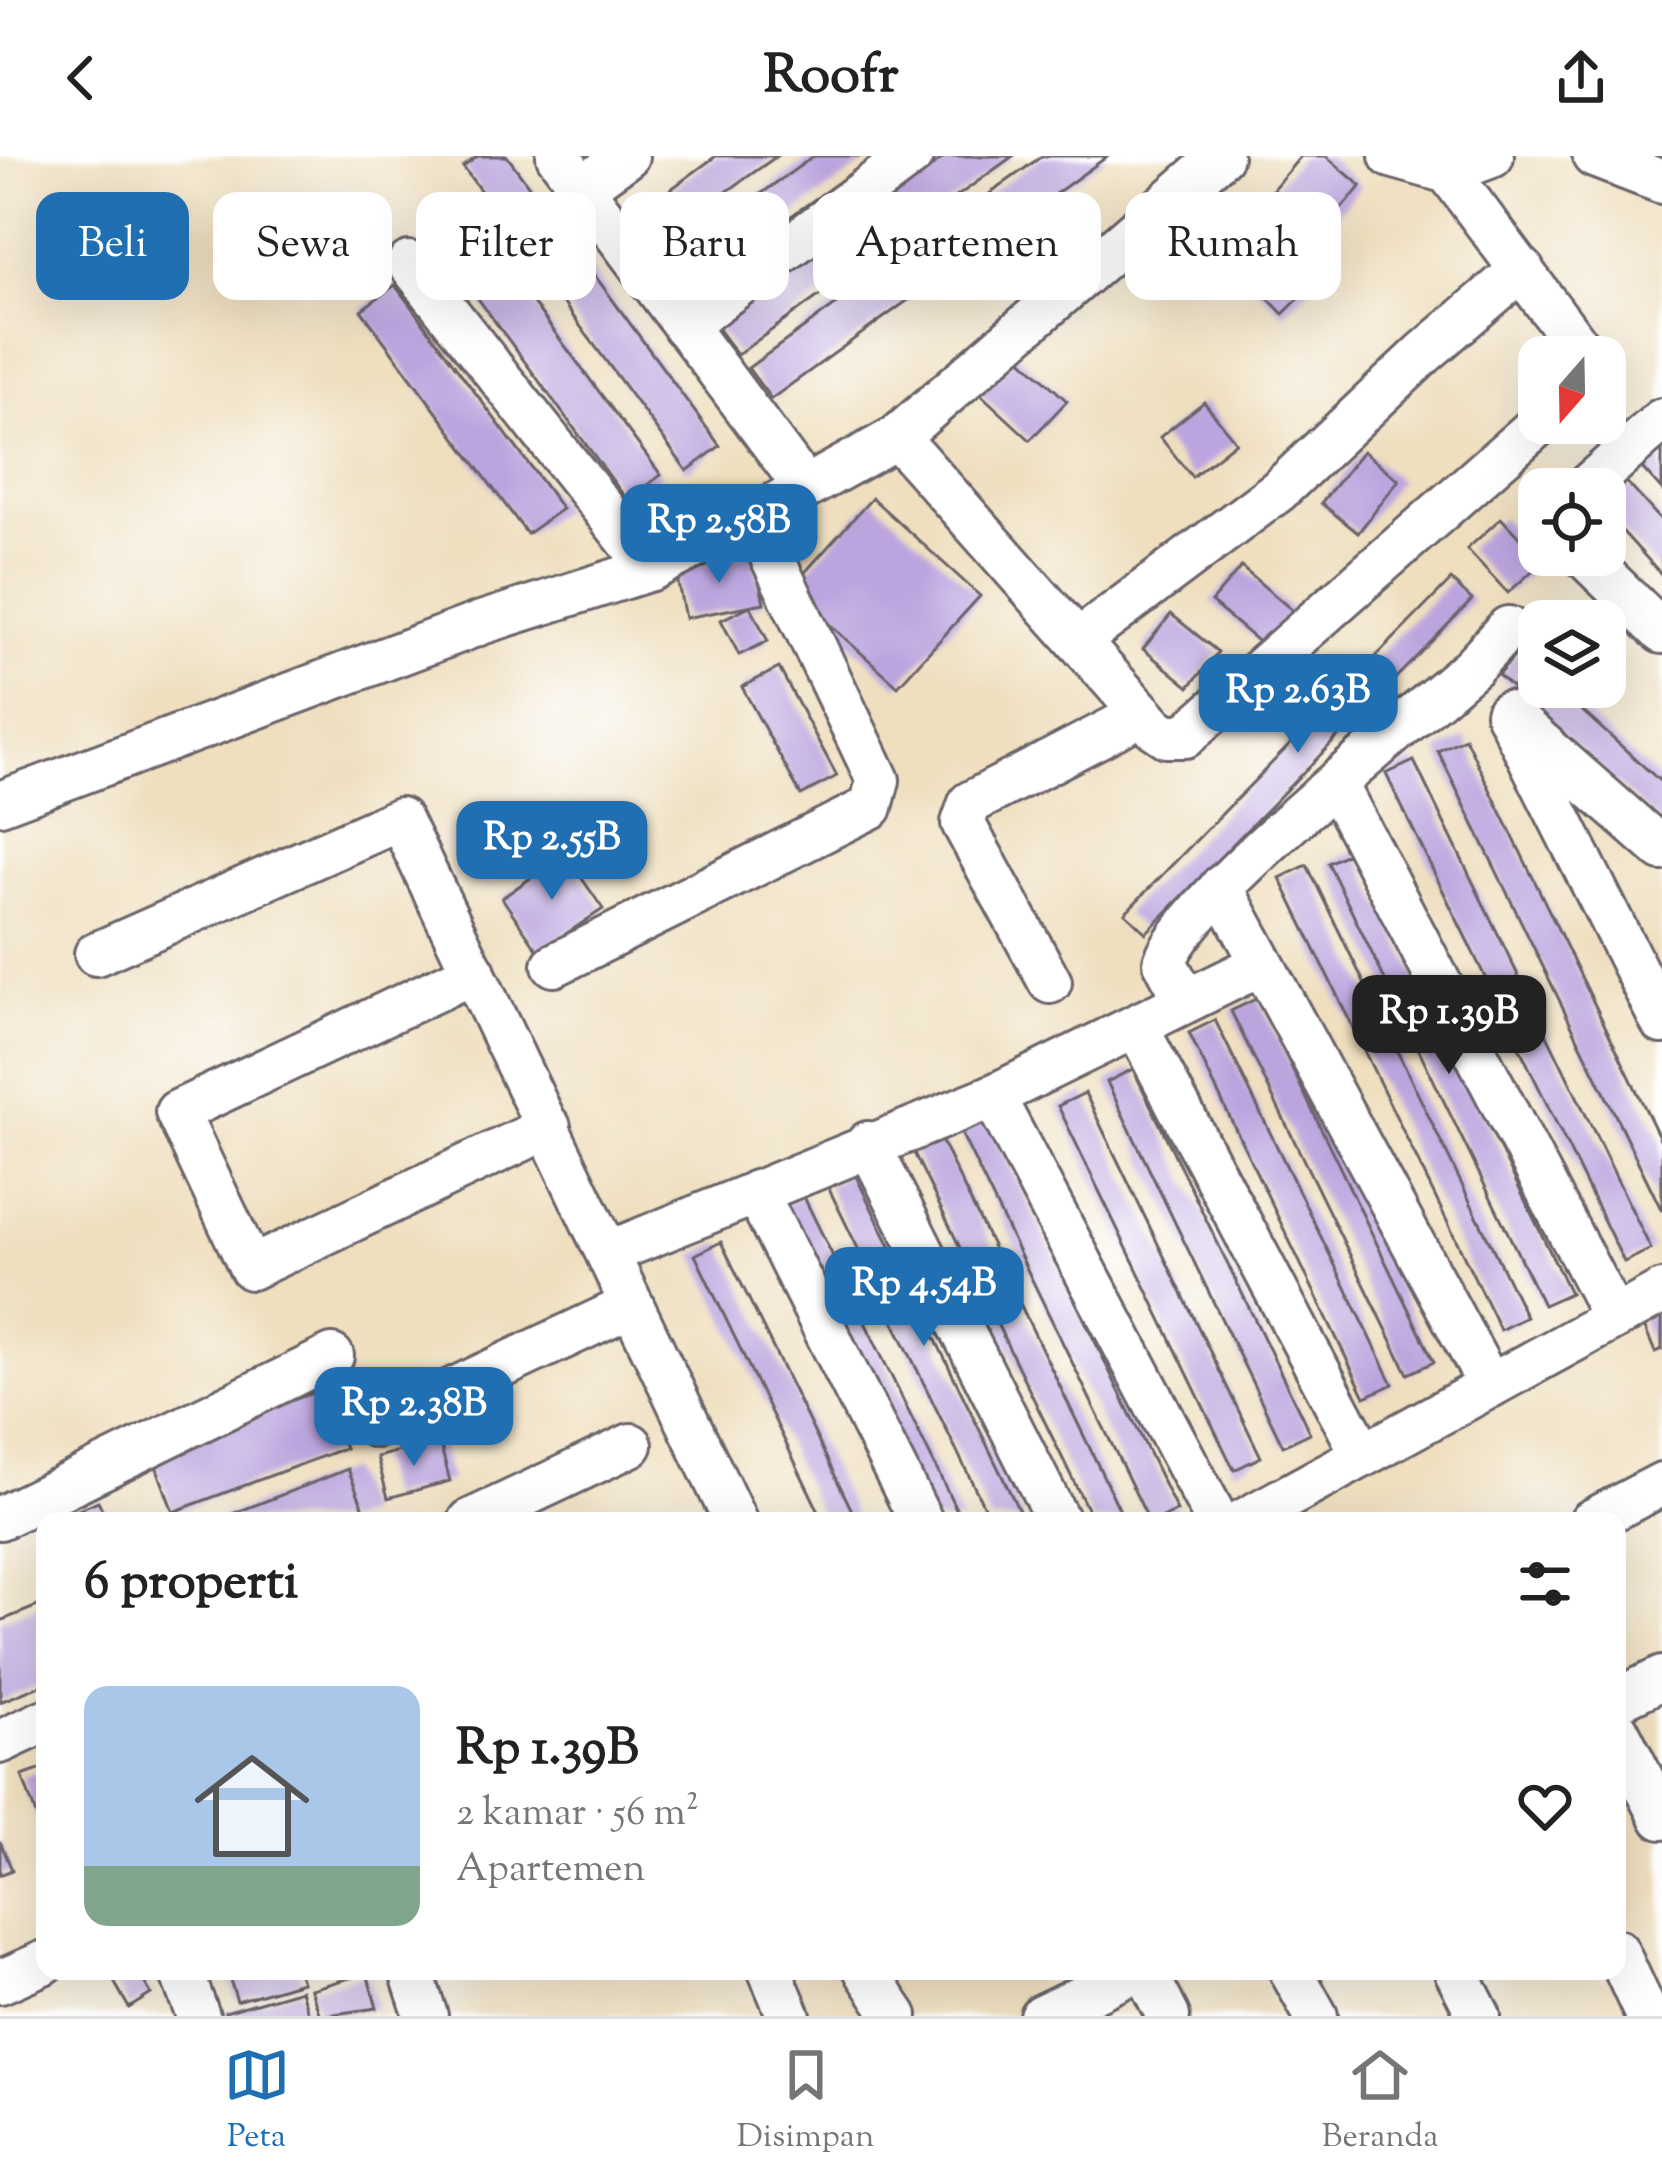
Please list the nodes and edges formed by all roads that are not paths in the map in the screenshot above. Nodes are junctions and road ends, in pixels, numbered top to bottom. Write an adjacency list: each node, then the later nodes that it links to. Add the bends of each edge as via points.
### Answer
1 (627, 156): 7 (street)
2 (911, 156): 12 (street)
3 (1390, 156): 8 (street)
4 (1492, 156): 8 (street)
5 (1594, 156): 9 (street)
6 (1215, 158): 15 (street)
7 (571, 171): 12 (street)
8 (1448, 172): 11 (street)
9 (1662, 182)
10 (409, 263): 20 (street)
11 (1522, 269): 13 (street); 24 (street, via 1278,491)
12 (684, 326): 18 (street)
13 (1571, 336)
14 (1662, 420): 17 (street)
15 (897, 437): 18 (street); 24 (street)
16 (1518, 443): 27 (street, via 1199,726 1167,736)
17 (1608, 468)
18 (805, 487): 19 (street)
19 (753, 517): 20 (street); 33 (street, via 878,780 871,807)
20 (651, 569): 29 (street, via 481,622)
21 (1604, 576): 23 (street)
22 (1508, 628): 25 (street)
23 (1662, 632)
24 (1078, 641): 27 (street)
25 (1473, 665): 26 (street); 28 (street)
26 (1508, 713): 30 (street); 38 (street)
27 (1142, 714): 36 (street, via 963,813)
28 (1337, 786): 31 (street); 47 (street)
29 (0, 803)
30 (1662, 849)
31 (1221, 886): 34 (street); 37 (street, via 1169,945 1165,962)
32 (96, 954): 35 (street, via 400,819)
33 (554, 965)
34 (1260, 965): 37 (street); 49 (street)
35 (474, 972): 41 (street); 41 (street, via 177,1112 251,1268)
36 (1050, 982)
37 (1186, 1001): 39 (street)
38 (1662, 1022)
39 (1136, 1026): 40 (street); 52 (street)
40 (993, 1096): 42 (street); 58 (street)
41 (549, 1127): 44 (street)
42 (868, 1143): 43 (street); 57 (street)
43 (756, 1192): 44 (street); 56 (street)
44 (608, 1252): 46 (street)
45 (1662, 1292): 47 (street)
46 (632, 1305): 50 (street); 55 (street)
47 (1614, 1318): 49 (street)
48 (332, 1356): 61 (street)
49 (1490, 1386): 52 (street)
50 (376, 1426)
51 (631, 1445): 54 (street)
52 (1363, 1455): 59 (street)
53 (1662, 1484): 60 (street)
54 (489, 1512)
55 (731, 1512)
56 (916, 1512)
57 (1053, 1512)
58 (1212, 1512)
59 (1259, 1512)
60 (1608, 1512)
61 (0, 1518)
62 (1662, 1678): 63 (street)
63 (1626, 1696)
64 (36, 1725): 65 (street)
65 (0, 1742)
66 (1626, 1748): 67 (street)
67 (1662, 1819)
68 (36, 1967): 78 (street)
69 (1626, 1971): 87 (street)
70 (184, 1980): 79 (street)
71 (414, 1980): 80 (street)
72 (774, 1980): 81 (street)
73 (872, 1980): 82 (street)
74 (1116, 1980): 83 (street)
75 (1150, 1980): 84 (street)
76 (1297, 1980): 85 (street)
77 (1461, 1980): 86 (street)
78 (0, 1982)
79 (198, 2016)
80 (427, 2016)
81 (789, 2016)
82 (896, 2016)
83 (1041, 2016)
84 (1168, 2016)
85 (1316, 2016)
86 (1479, 2016)
87 (1647, 2016)

